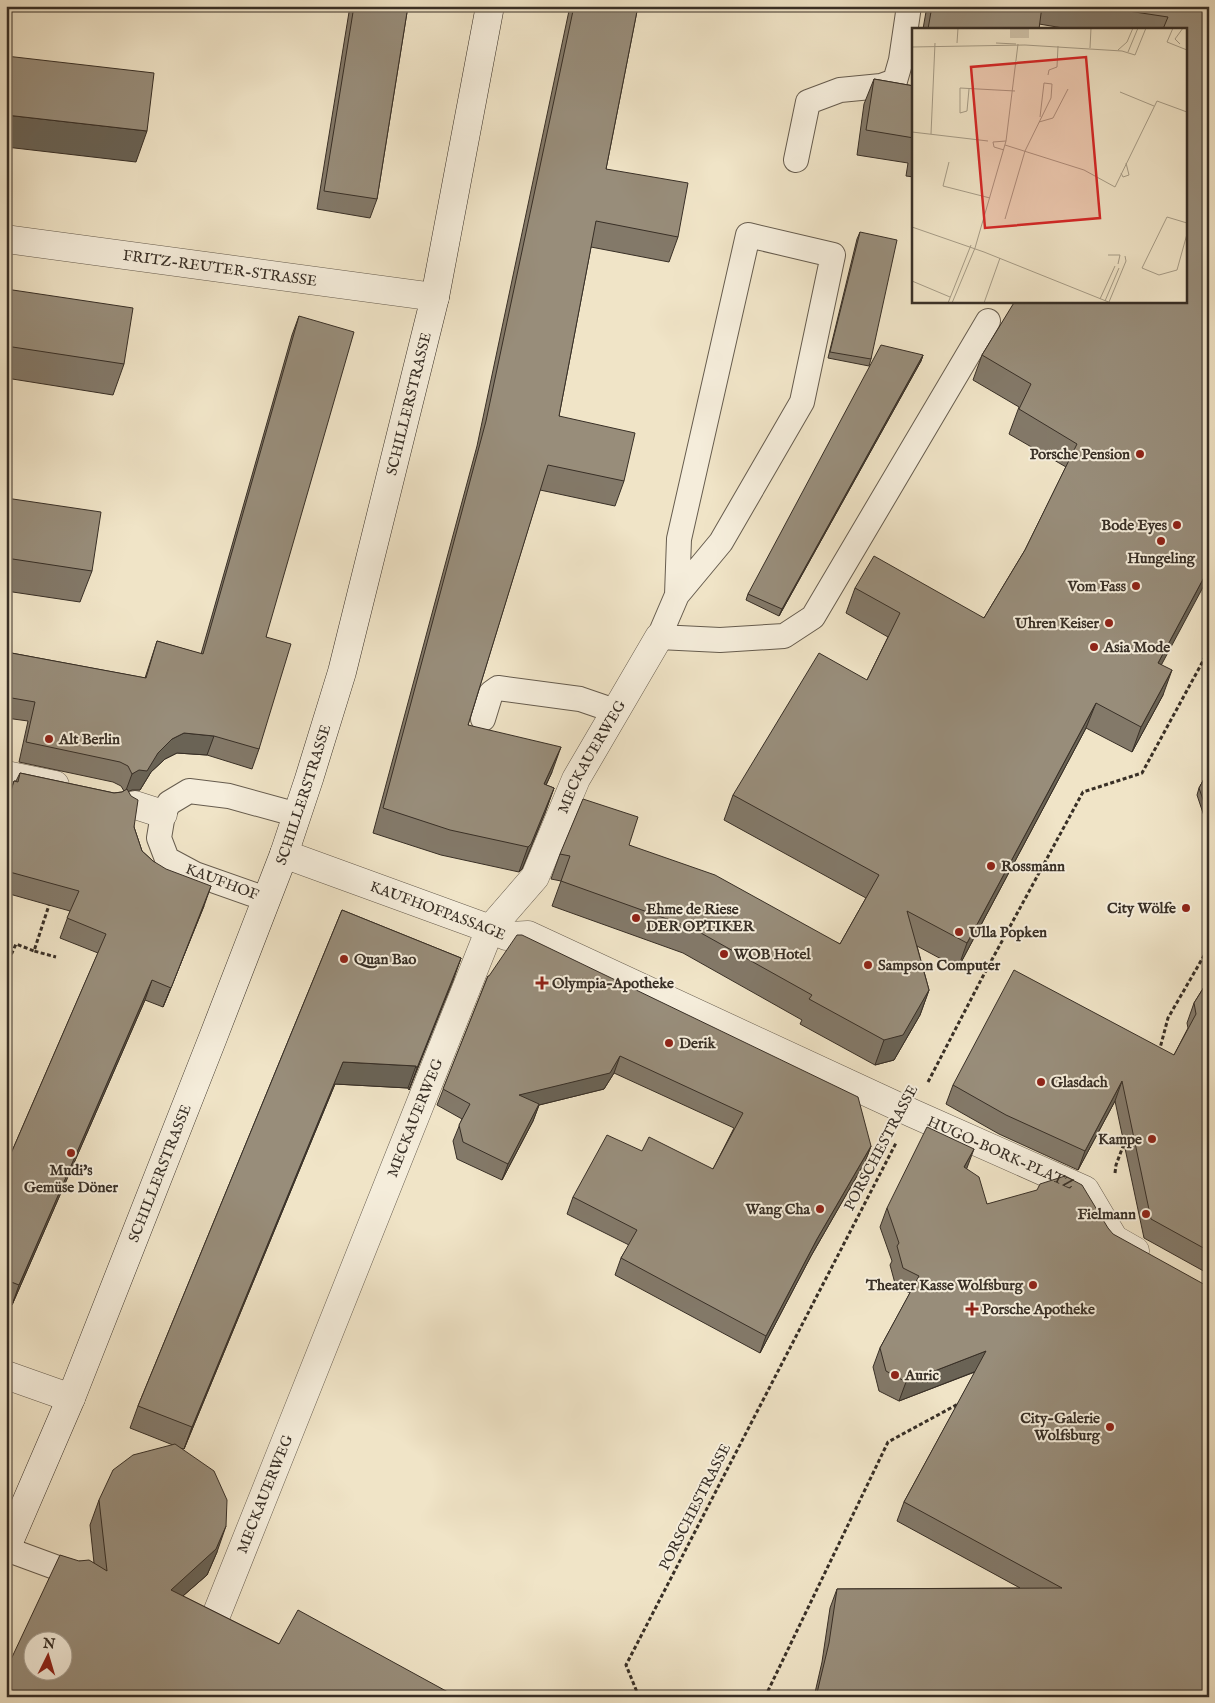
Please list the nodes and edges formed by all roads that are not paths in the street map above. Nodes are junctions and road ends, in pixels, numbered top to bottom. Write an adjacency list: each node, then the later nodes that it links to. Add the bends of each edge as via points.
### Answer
1 (490, 6): 5 (street, SCHILLERSTRASSE)
2 (909, 6): 3 (lane, via 895,80 881,86 840,90 808,102)
3 (796, 160)
4 (6, 239): 5 (street, FRITZ-REUTER-STRASSE)
5 (435, 297): 15 (street, SCHILLERSTRASSE, via 342,672)
6 (988, 321): 8 (lane, via 813,617 784,636 720,640)
7 (677, 595): 7 (lane, via 721,542 802,402 834,255 748,235 678,539); 8 (lane)
8 (658, 637): 9 (street, MECKAUERWEG)
9 (615, 712): 10 (lane, via 580,699 498,688 491,694); 18 (street, MECKAUERWEG, via 576,779 535,877)
10 (483, 719)
11 (6, 775): 12 (street)
12 (76, 790)
13 (135, 805): 14 (street)
14 (163, 814): 15 (lane, via 170,803 190,791 229,796); 17 (lane, KAUFHOF, via 159,838 167,859 194,874)
15 (298, 816): 16 (street, SCHILLERSTRASSE)
16 (284, 854): 17 (street, SCHILLERSTRASSE); 18 (street, KAUFHOFPASSAGE)
17 (266, 899): 22 (street, SCHILLERSTRASSE)
18 (490, 929): 19 (street, KAUFHOFPASSAGE, via 506,936 528,935); 25 (street, MECKAUERWEG)
19 (863, 1090): 20 (street, HUGO-BORK-PLATZ, via 1086,1190 1114,1239)
20 (1157, 1263)
21 (6, 1375): 22 (street)
22 (71, 1398): 23 (street, SCHILLERSTRASSE)
23 (6, 1549): 24 (lane)
24 (74, 1574)
25 (213, 1623)

